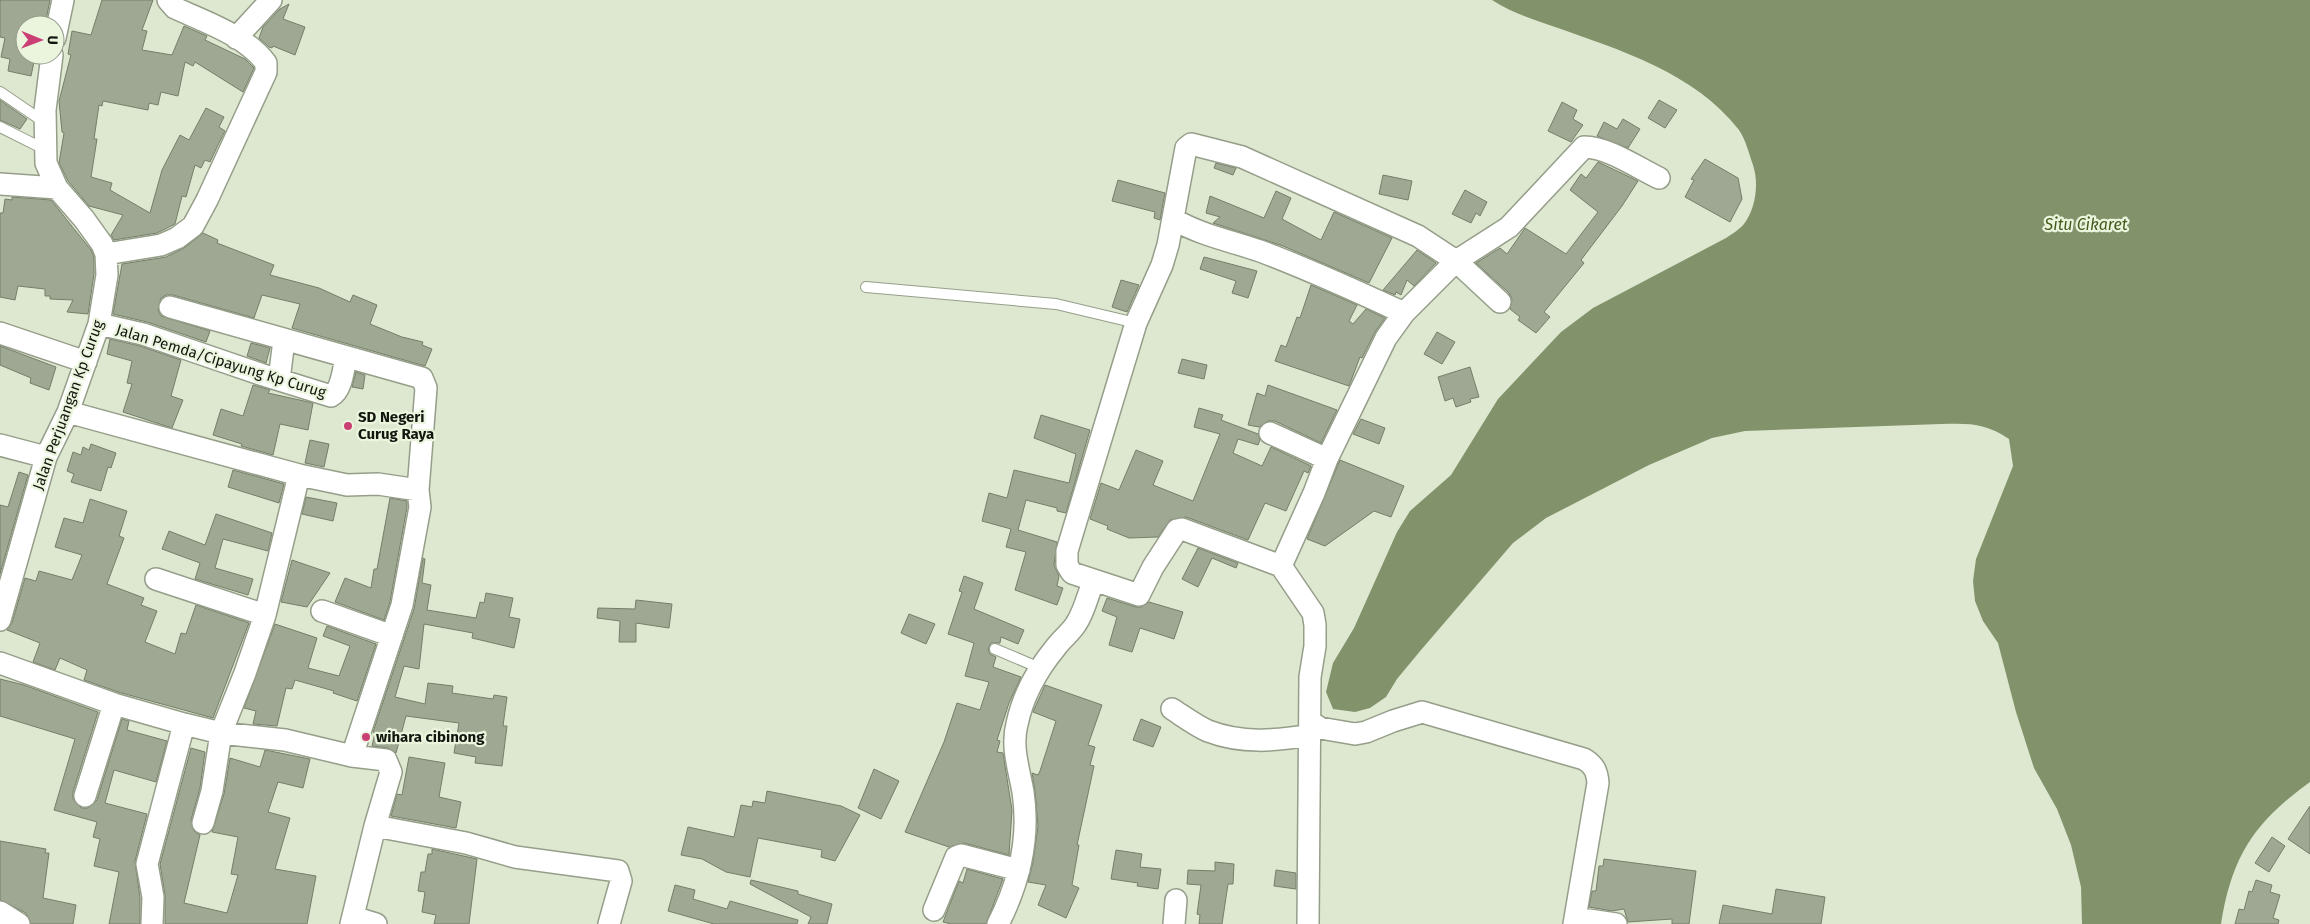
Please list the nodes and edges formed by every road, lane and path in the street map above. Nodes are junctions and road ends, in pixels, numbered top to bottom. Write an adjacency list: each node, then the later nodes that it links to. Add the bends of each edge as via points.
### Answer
1 (63, 0): 4 (street)
2 (168, 0): 5 (street, via 175,8)
3 (271, 0): 5 (street)
4 (60, 15)
5 (236, 38): 15 (street, via 262,57 266,72 193,226 161,245)
6 (51, 65): 8 (street, Jalan Perjuangan Kp Curug)
7 (0, 92): 8 (lane)
8 (44, 122): 10 (street, Jalan Perjuangan Kp Curug)
9 (0, 127): 10 (lane)
10 (44, 149): 13 (street, Jalan Perjuangan Kp Curug, via 46,163)
11 (1659, 178): 16 (street, via 1612,154 1584,147 1509,227)
12 (0, 184): 13 (street)
13 (57, 188): 15 (street, Jalan Perjuangan Kp Curug, via 84,219)
14 (1174, 220): 16 (street, via 1186,148 1191,144 1198,145 1242,157 1418,236); 20 (street, via 1316,273); 21 (street, via 1162,265)
15 (106, 254): 22 (street, Jalan Perjuangan Kp Curug, via 107,275)
16 (1456, 261): 18 (street); 20 (street)
17 (866, 286): 21 (lane, via 1056,304)
18 (1500, 302)
19 (170, 307): 24 (street)
20 (1404, 313): 32 (street, via 1386,338)
21 (1136, 323): 37 (street, via 1067,551 1067,565 1072,574)
22 (99, 324): 26 (street, Jalan Perjuangan Kp Curug); 27 (street, Jalan Pemda/Cipayung Kp Curug, via 143,334)
23 (0, 333): 26 (street)
24 (284, 340): 25 (street); 27 (street)
25 (346, 358): 27 (street, Jalan Pemda/Cipayung Kp Curug, via 339,387 331,396); 34 (street, via 422,378 426,388)
26 (86, 362): 28 (street, Jalan Perjuangan Kp Curug)
27 (279, 380)
28 (68, 412): 31 (street, Jalan Perjuangan Kp Curug); 33 (street)
29 (1270, 433): 32 (street)
30 (0, 445): 31 (street)
31 (46, 457): 40 (street, Jalan Perjuangan Kp Curug)
32 (1327, 459): 35 (street)
33 (299, 475): 34 (street, via 348,485 378,484); 39 (street)
34 (418, 490): 41 (street, via 420,507 402,605)
35 (1281, 566): 37 (street, via 1182,529 1177,530 1160,555 1139,595); 48 (street, via 1306,600 1316,625 1310,677)
36 (156, 579): 39 (street)
37 (1093, 582): 44 (street, via 1077,623)
38 (322, 610): 41 (street)
39 (265, 615): 49 (street)
40 (0, 620)
41 (392, 636): 50 (street)
42 (995, 649): 44 (lane)
43 (0, 663): 45 (street)
44 (1040, 668): 54 (street, via 1022,701 1016,727 1015,749 1026,836)
45 (114, 704): 47 (street); 51 (street)
46 (1172, 709): 48 (street, via 1206,730 1236,739 1273,741)
47 (184, 724): 49 (street); 61 (street, via 147,864 153,897)
48 (1310, 728): 59 (street, via 1355,734 1422,712 1591,763 1597,772 1598,783); 66 (street)
49 (221, 733): 50 (street, via 285,740); 52 (street, via 212,791)
50 (352, 756): 53 (street, via 381,758 390,764 391,772)
51 (86, 796)
52 (203, 823)
53 (375, 826): 58 (street); 63 (street, via 515,856 618,871 621,881)
54 (1019, 870): 56 (street, via 961,854 956,857); 64 (street, via 1011,899)
55 (1176, 900): 65 (street)
56 (934, 910)
57 (0, 912): 60 (street)
58 (352, 920): 62 (street)
59 (1575, 921): 67 (street)
60 (19, 924)
61 (152, 924)
62 (376, 924)
63 (609, 924)
64 (998, 924)
65 (1174, 924)
66 (1308, 924)
67 (1616, 924)

